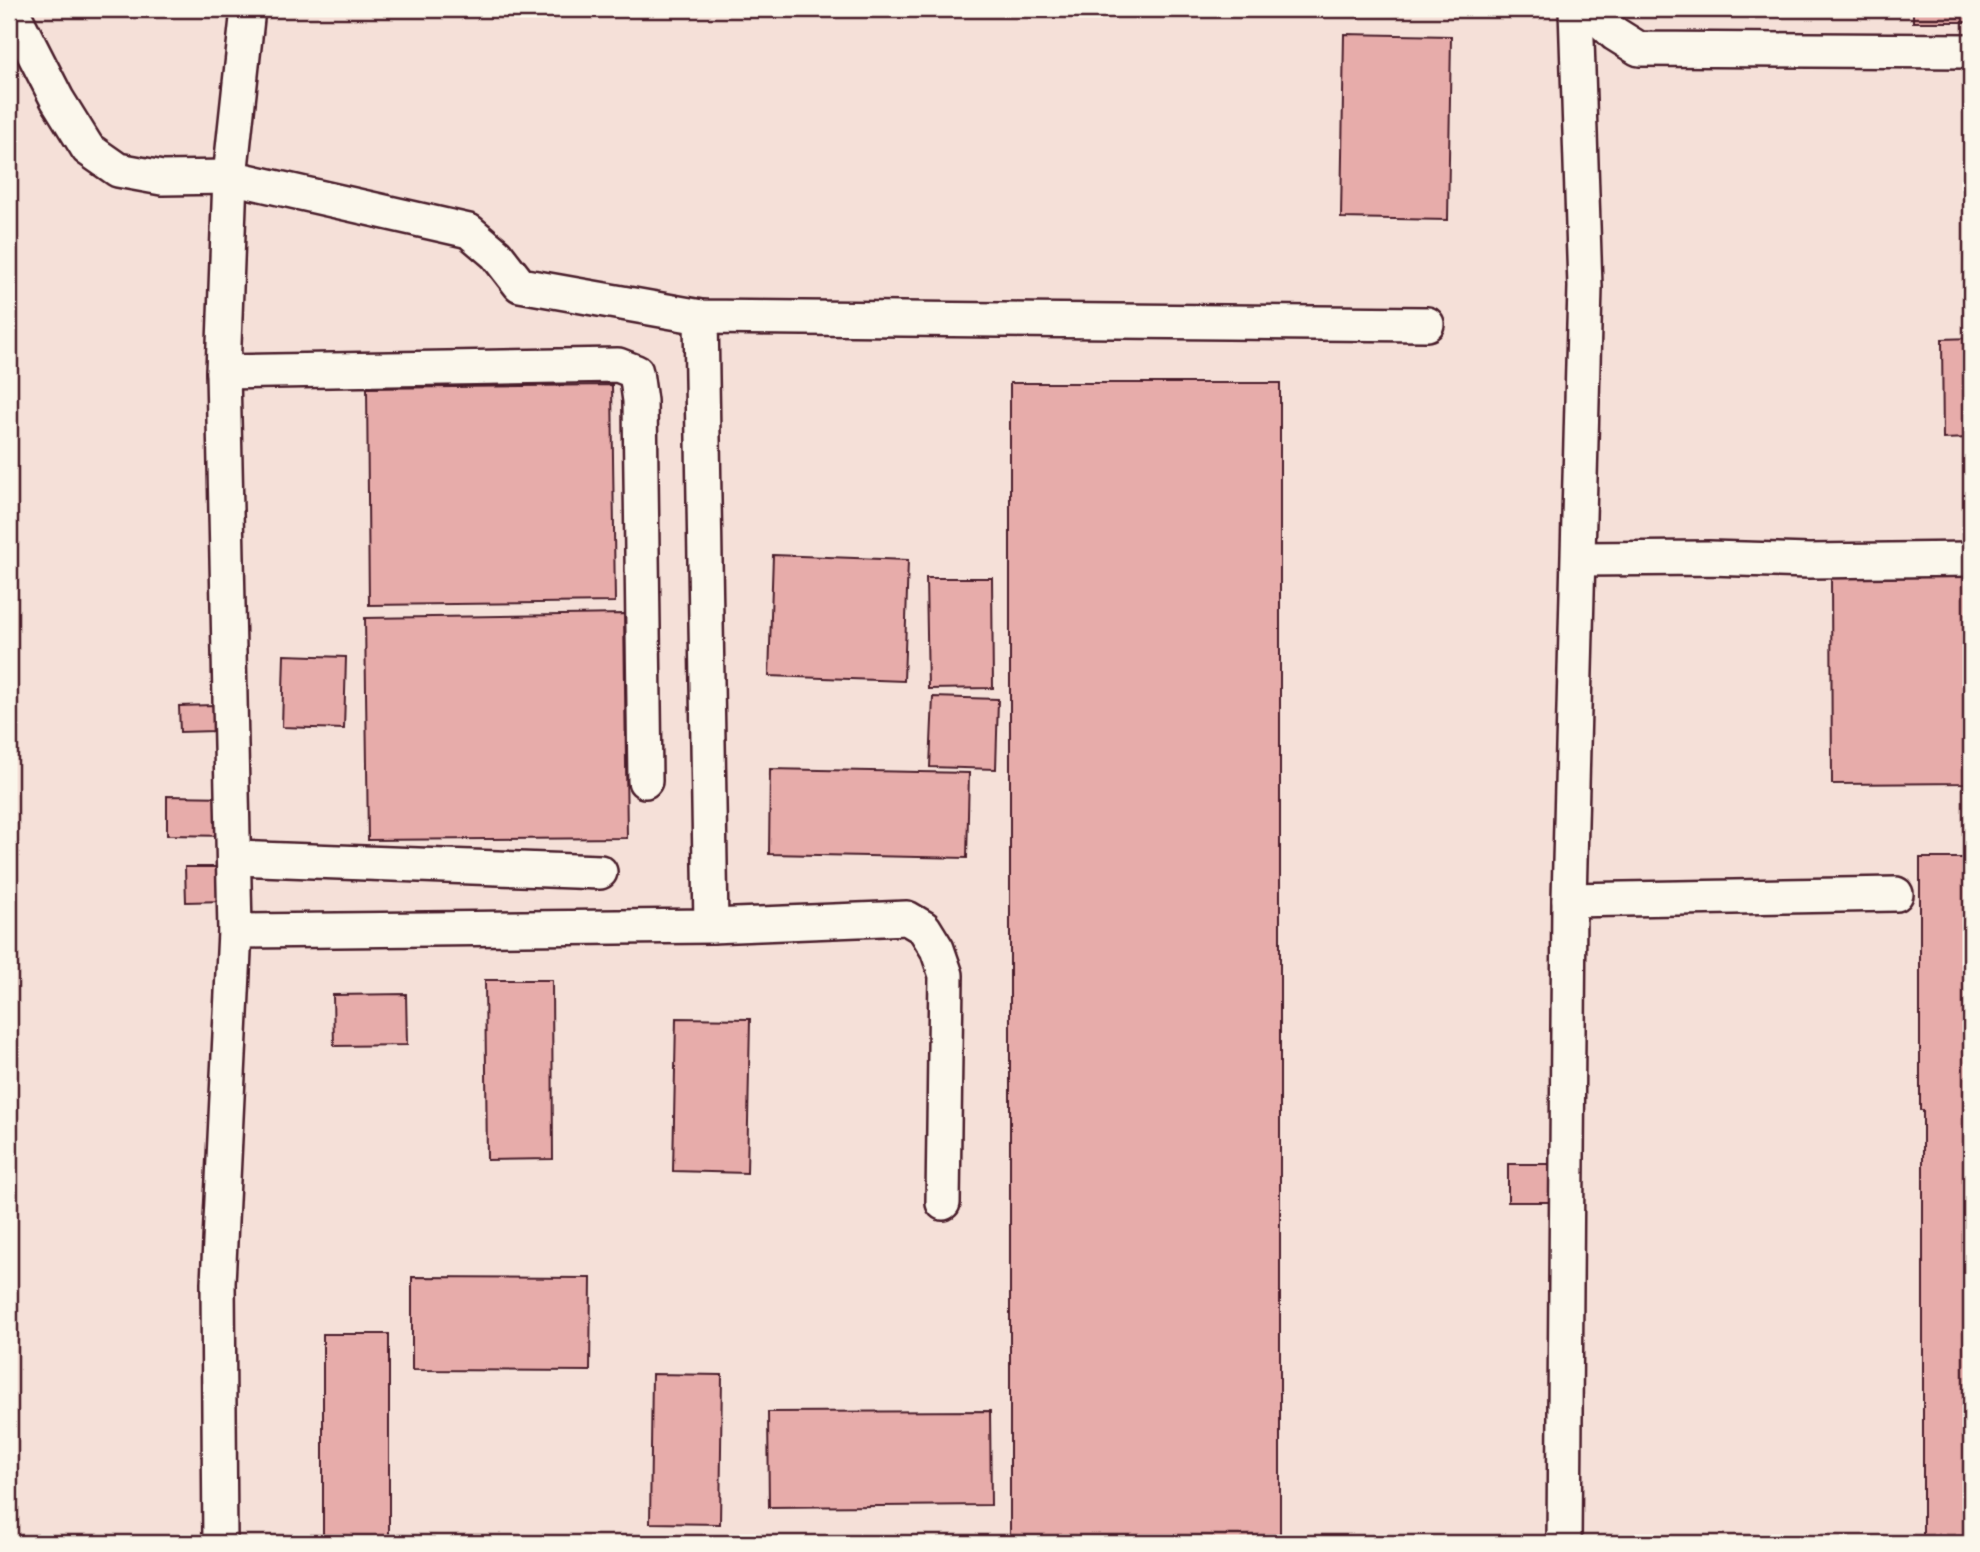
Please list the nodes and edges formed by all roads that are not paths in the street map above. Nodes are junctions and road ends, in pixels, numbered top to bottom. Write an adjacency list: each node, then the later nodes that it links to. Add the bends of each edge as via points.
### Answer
1 (11, 9): 6 (lane, via 88,149 118,170 162,178)
2 (248, 9): 6 (lane)
3 (1576, 9): 10 (lane, via 1585,287)
4 (1588, 9): 5 (lane, via 1639,49)
5 (1971, 51)
6 (230, 177): 7 (lane, via 469,230 520,285); 9 (lane)
7 (701, 317): 8 (lane); 17 (lane)
8 (1427, 324)
9 (223, 372): 12 (lane, via 618,365 636,372); 13 (lane)
10 (1579, 559): 11 (lane); 16 (lane)
11 (1971, 559)
12 (645, 781)
13 (235, 858): 14 (lane); 18 (lane)
14 (600, 872)
15 (1896, 894): 16 (lane)
16 (1569, 900): 21 (lane)
17 (711, 926): 18 (lane); 19 (lane, via 906,918 923,928 946,975)
18 (235, 931): 20 (lane, via 218,1283)
19 (943, 1203)
20 (220, 1543)
21 (1564, 1543)

